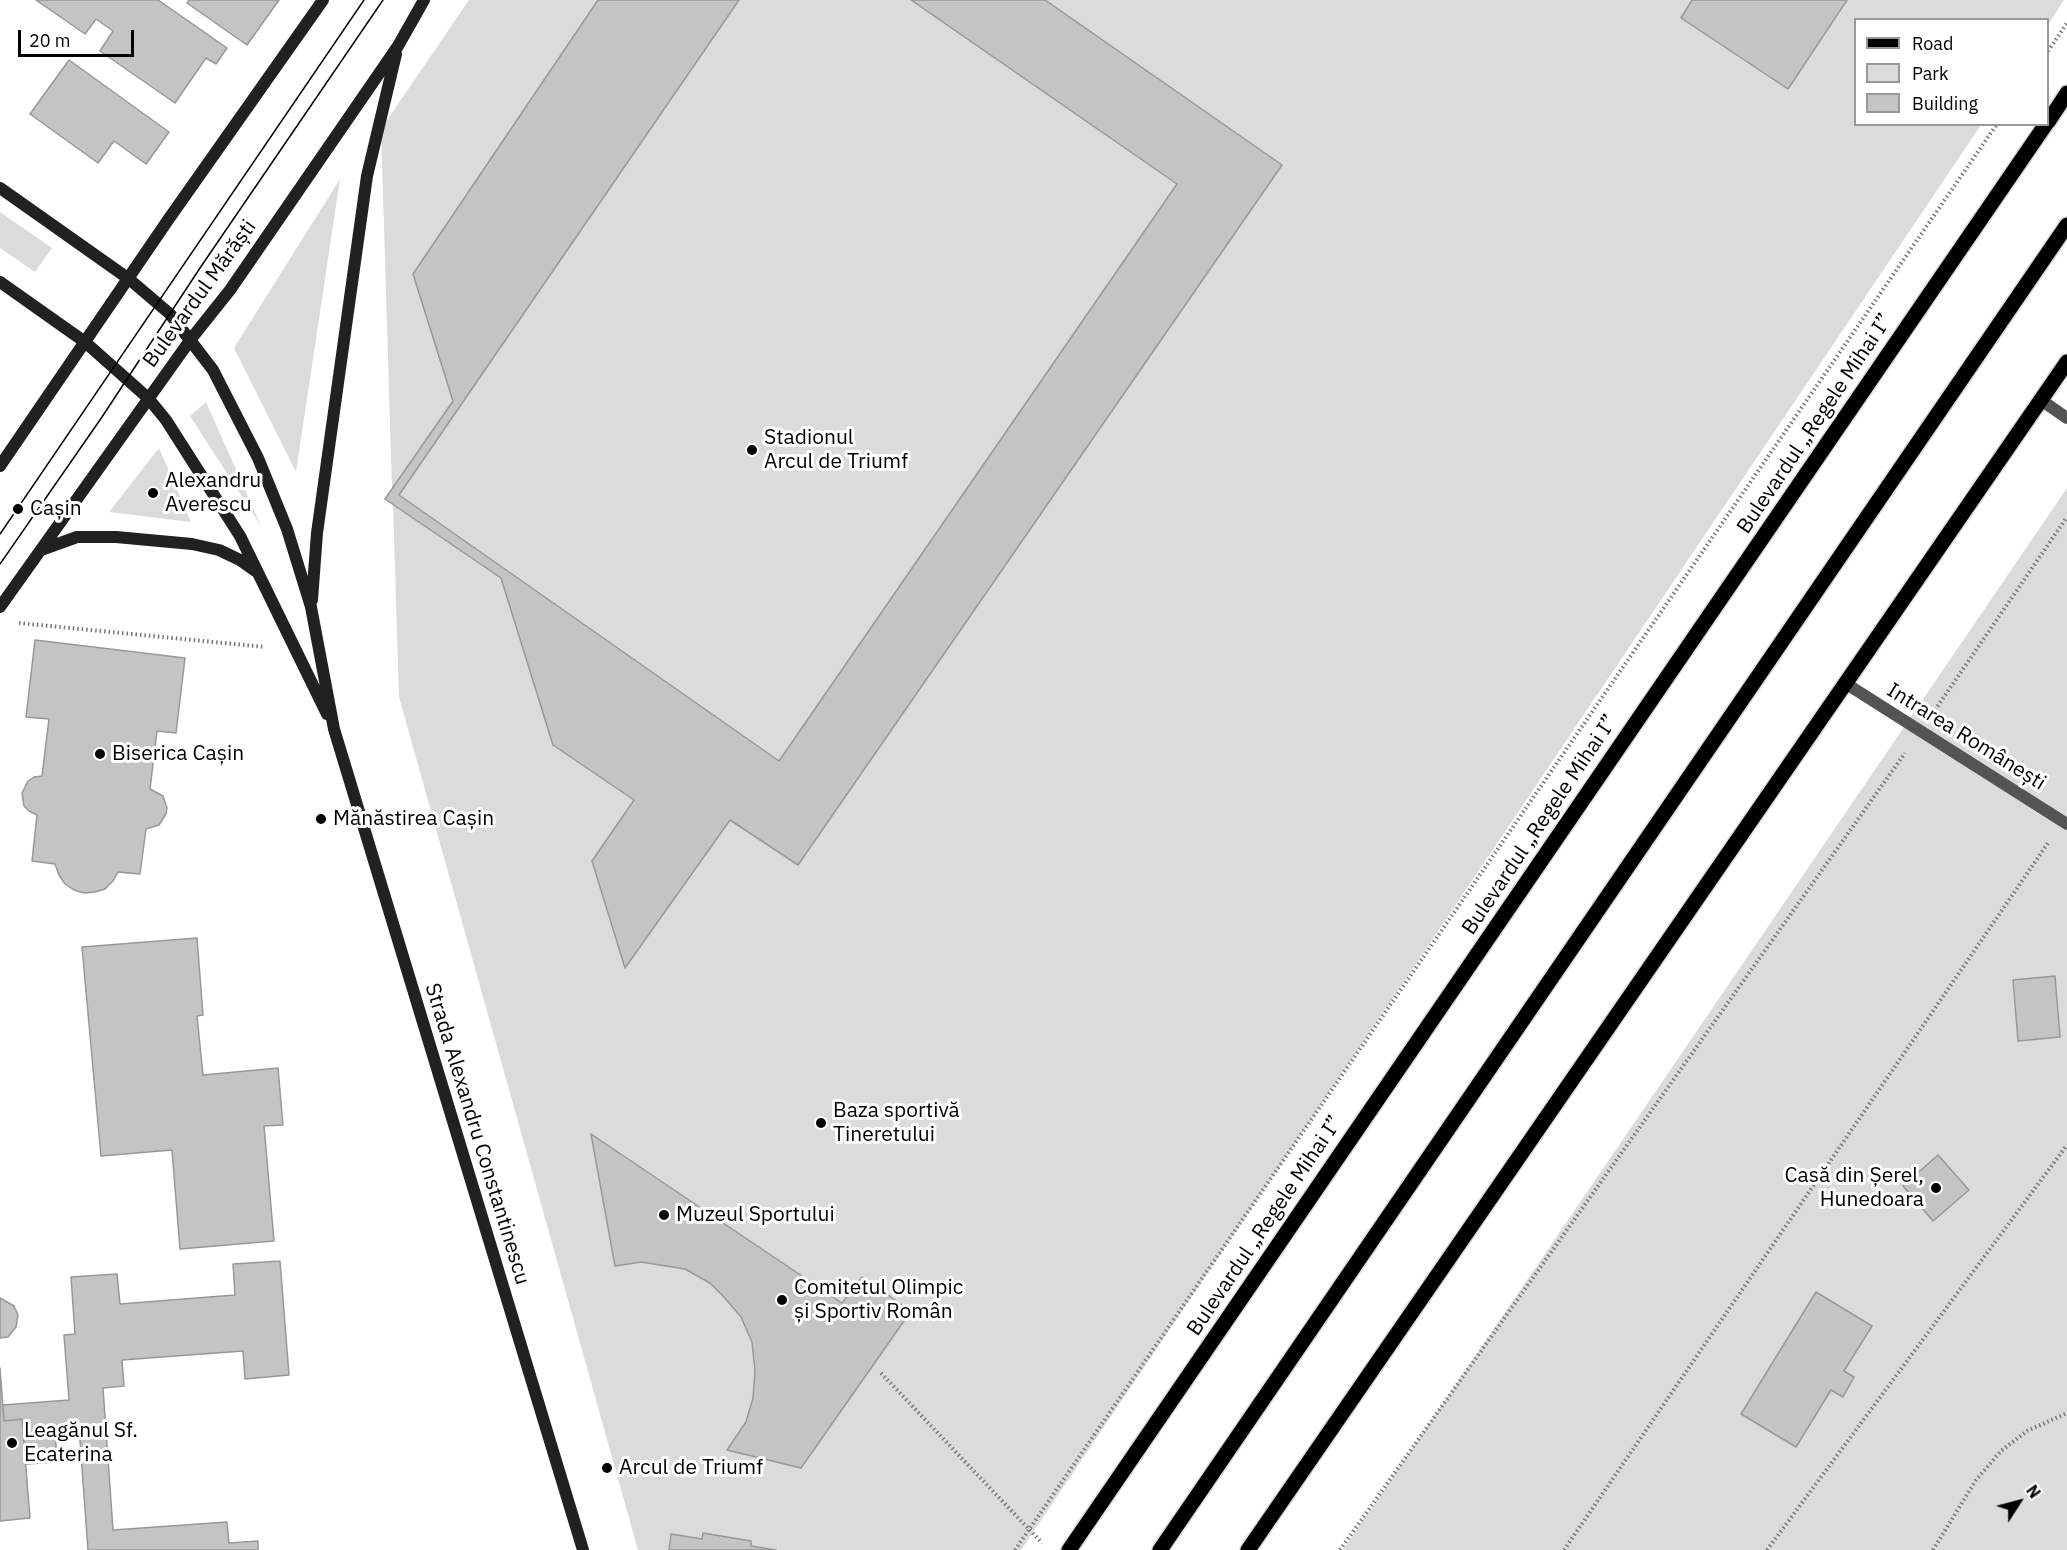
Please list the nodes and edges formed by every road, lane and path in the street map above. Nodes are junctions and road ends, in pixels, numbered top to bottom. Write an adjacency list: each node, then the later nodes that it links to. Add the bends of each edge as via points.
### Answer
1 (323, 0): 12 (main road)
2 (424, 0): 4 (main road, Bulevardul Mărăști)
3 (2067, 23): 5 (path)
4 (398, 45): 14 (main road, Bulevardul Mărăști, via 230,290); 25 (main road, via 367,176 317,533)
5 (2049, 50)
6 (2067, 93): 7 (main road, Bulevardul „Regele Mihai I”)
7 (2049, 120)
8 (1996, 126): 35 (path)
9 (2045, 126): 39 (main road, Bulevardul „Regele Mihai I”)
10 (0, 188): 12 (main road, Strada Alexandru Constantinescu)
11 (2067, 225): 40 (main road)
12 (129, 279): 14 (main road, Strada Alexandru Constantinescu); 15 (main road)
13 (0, 282): 15 (main road, Strada Alexandru Constantinescu)
14 (191, 339): 17 (main road, Bulevardul Mărăști); 25 (main road, Strada Alexandru Constantinescu, via 222,385 258,458 287,529)
15 (85, 342): 17 (main road, Strada Alexandru Constantinescu); 20 (main road)
16 (2067, 362): 18 (main road)
17 (148, 398): 22 (main road, Bulevardul Mărăști); 23 (main road, Strada Alexandru Constantinescu, via 227,514)
18 (2041, 400): 19 (lane); 28 (main road)
19 (2067, 418)
20 (0, 466)
21 (2067, 516): 30 (path)
22 (39, 550): 23 (main road, via 76,537 192,544 219,550); 24 (main road, Bulevardul Mărăști)
23 (259, 574): 27 (main road, Strada Alexandru Constantinescu)
24 (0, 607)
25 (311, 607): 29 (main road, Strada Alexandru Constantinescu)
26 (16, 623): 27 (path)
27 (296, 651): 29 (main road, Strada Alexandru Constantinescu)
28 (1845, 683): 30 (lane, Intrarea Românești); 41 (main road)
29 (334, 729): 36 (main road, Strada Alexandru Constantinescu)
30 (1921, 731): 31 (lane, Intrarea Românești); 42 (path)
31 (2065, 823): 43 (path)
32 (2067, 1145): 44 (path)
33 (881, 1373): 35 (path)
34 (2067, 1413): 45 (path, via 2027,1431 2001,1451 1976,1480)
35 (1029, 1529): 37 (path); 38 (path)
36 (583, 1550)
37 (1015, 1550)
38 (1049, 1550)
39 (1069, 1550)
40 (1160, 1550)
41 (1248, 1550)
42 (1340, 1550)
43 (1564, 1550)
44 (1767, 1550)
45 (1933, 1550)

